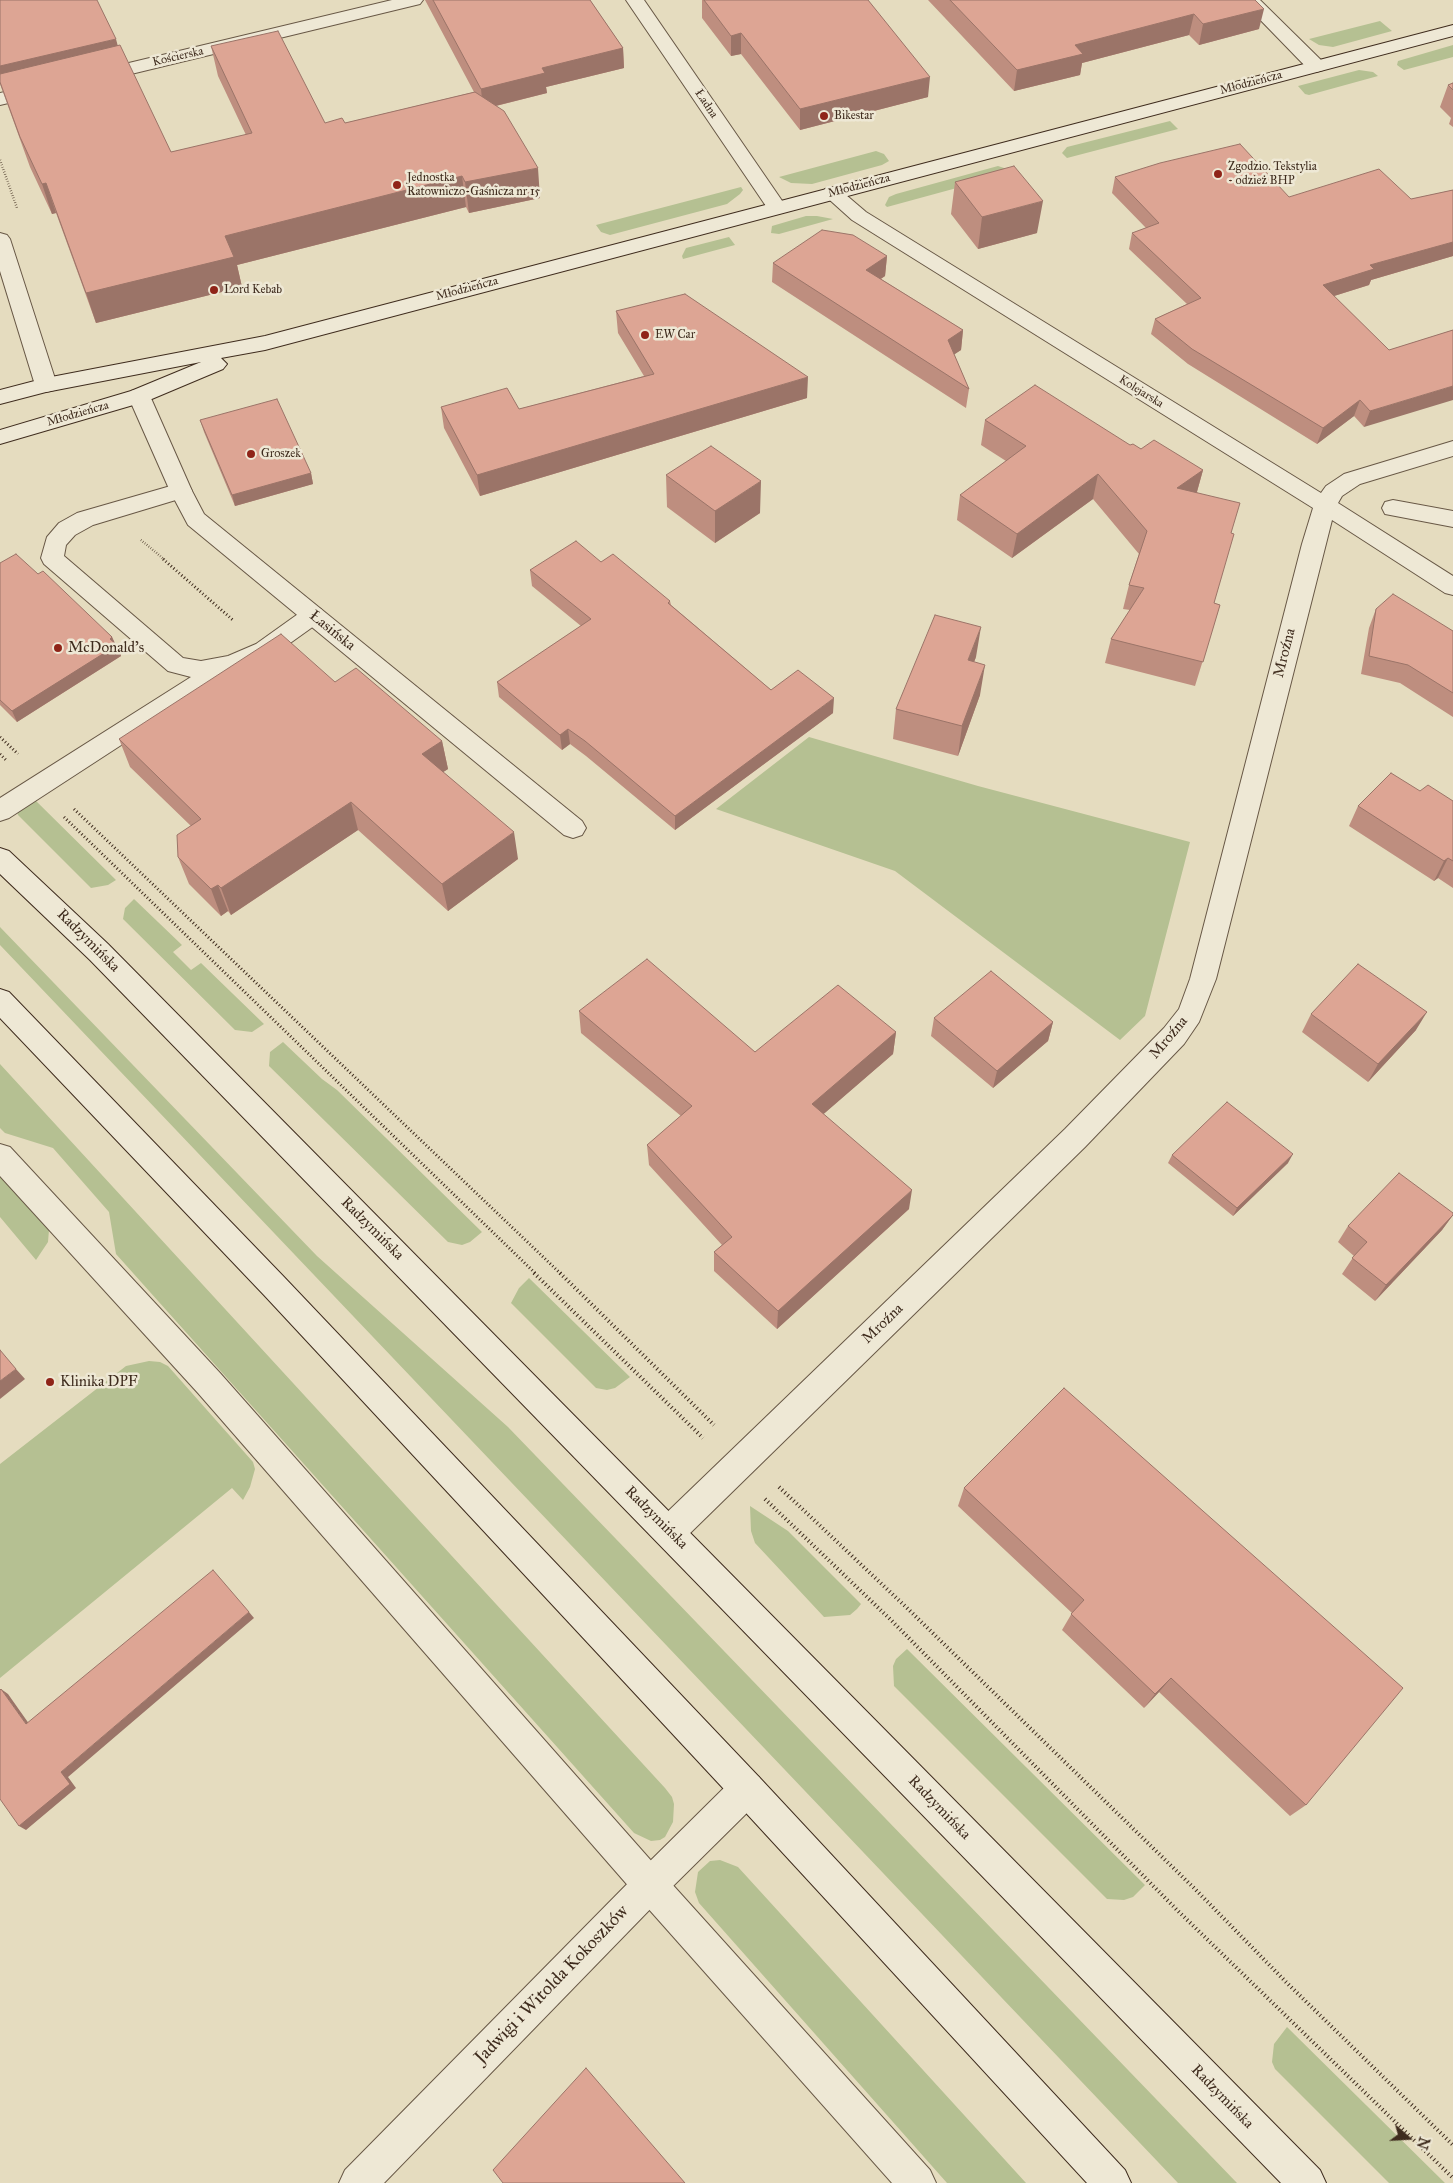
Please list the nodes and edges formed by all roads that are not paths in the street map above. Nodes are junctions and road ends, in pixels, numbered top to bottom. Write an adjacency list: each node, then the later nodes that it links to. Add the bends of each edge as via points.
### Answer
1 (414, 0): 6 (street, Kościerska)
2 (636, 0): 10 (street, Ładna)
3 (1250, 0): 5 (street)
4 (1453, 30): 5 (street, Młodzieńcza)
5 (1316, 66): 9 (street, Młodzieńcza)
6 (79, 80)
7 (60, 85): 8 (street)
8 (0, 99)
9 (832, 193): 10 (street, Młodzieńcza); 19 (street, Kolejarska, via 859,216)
10 (777, 208): 12 (street, Młodzieńcza)
11 (0, 239): 13 (street)
12 (266, 343): 13 (street, Młodzieńcza); 14 (street, Młodzieńcza)
13 (46, 385): 15 (street, Młodzieńcza)
14 (139, 396): 16 (street, Młodzieńcza); 18 (street, Łasińska)
15 (0, 397)
16 (0, 437)
17 (1453, 448): 19 (street, Mroźna, via 1352,479 1334,491)
18 (181, 491): 23 (street, Łasińska, via 196,519); 24 (street, via 85,519 61,536 52,558 176,665 201,670)
19 (1325, 505): 22 (street, Kolejarska); 30 (street, Mroźna, via 1203,979 1190,1014 1174,1036 1075,1138)
20 (1393, 508): 21 (street)
21 (1453, 519)
22 (1453, 587)
23 (313, 615): 24 (street, via 264,650); 26 (street, Łasińska)
24 (232, 664): 25 (street)
25 (0, 811)
26 (573, 828)
27 (0, 858): 30 (street, Radzymińska, via 99,952)
28 (0, 1000): 31 (street)
29 (0, 1156): 32 (street, via 209,1383)
30 (670, 1531): 36 (street, Radzymińska)
31 (747, 1789): 32 (street, Jadwigi i Witolda Kokoszków); 35 (street)
32 (650, 1885): 33 (street, Jadwigi i Witolda Kokoszków); 34 (street)
33 (358, 2183)
34 (917, 2183)
35 (1112, 2183)
36 (1307, 2183)

